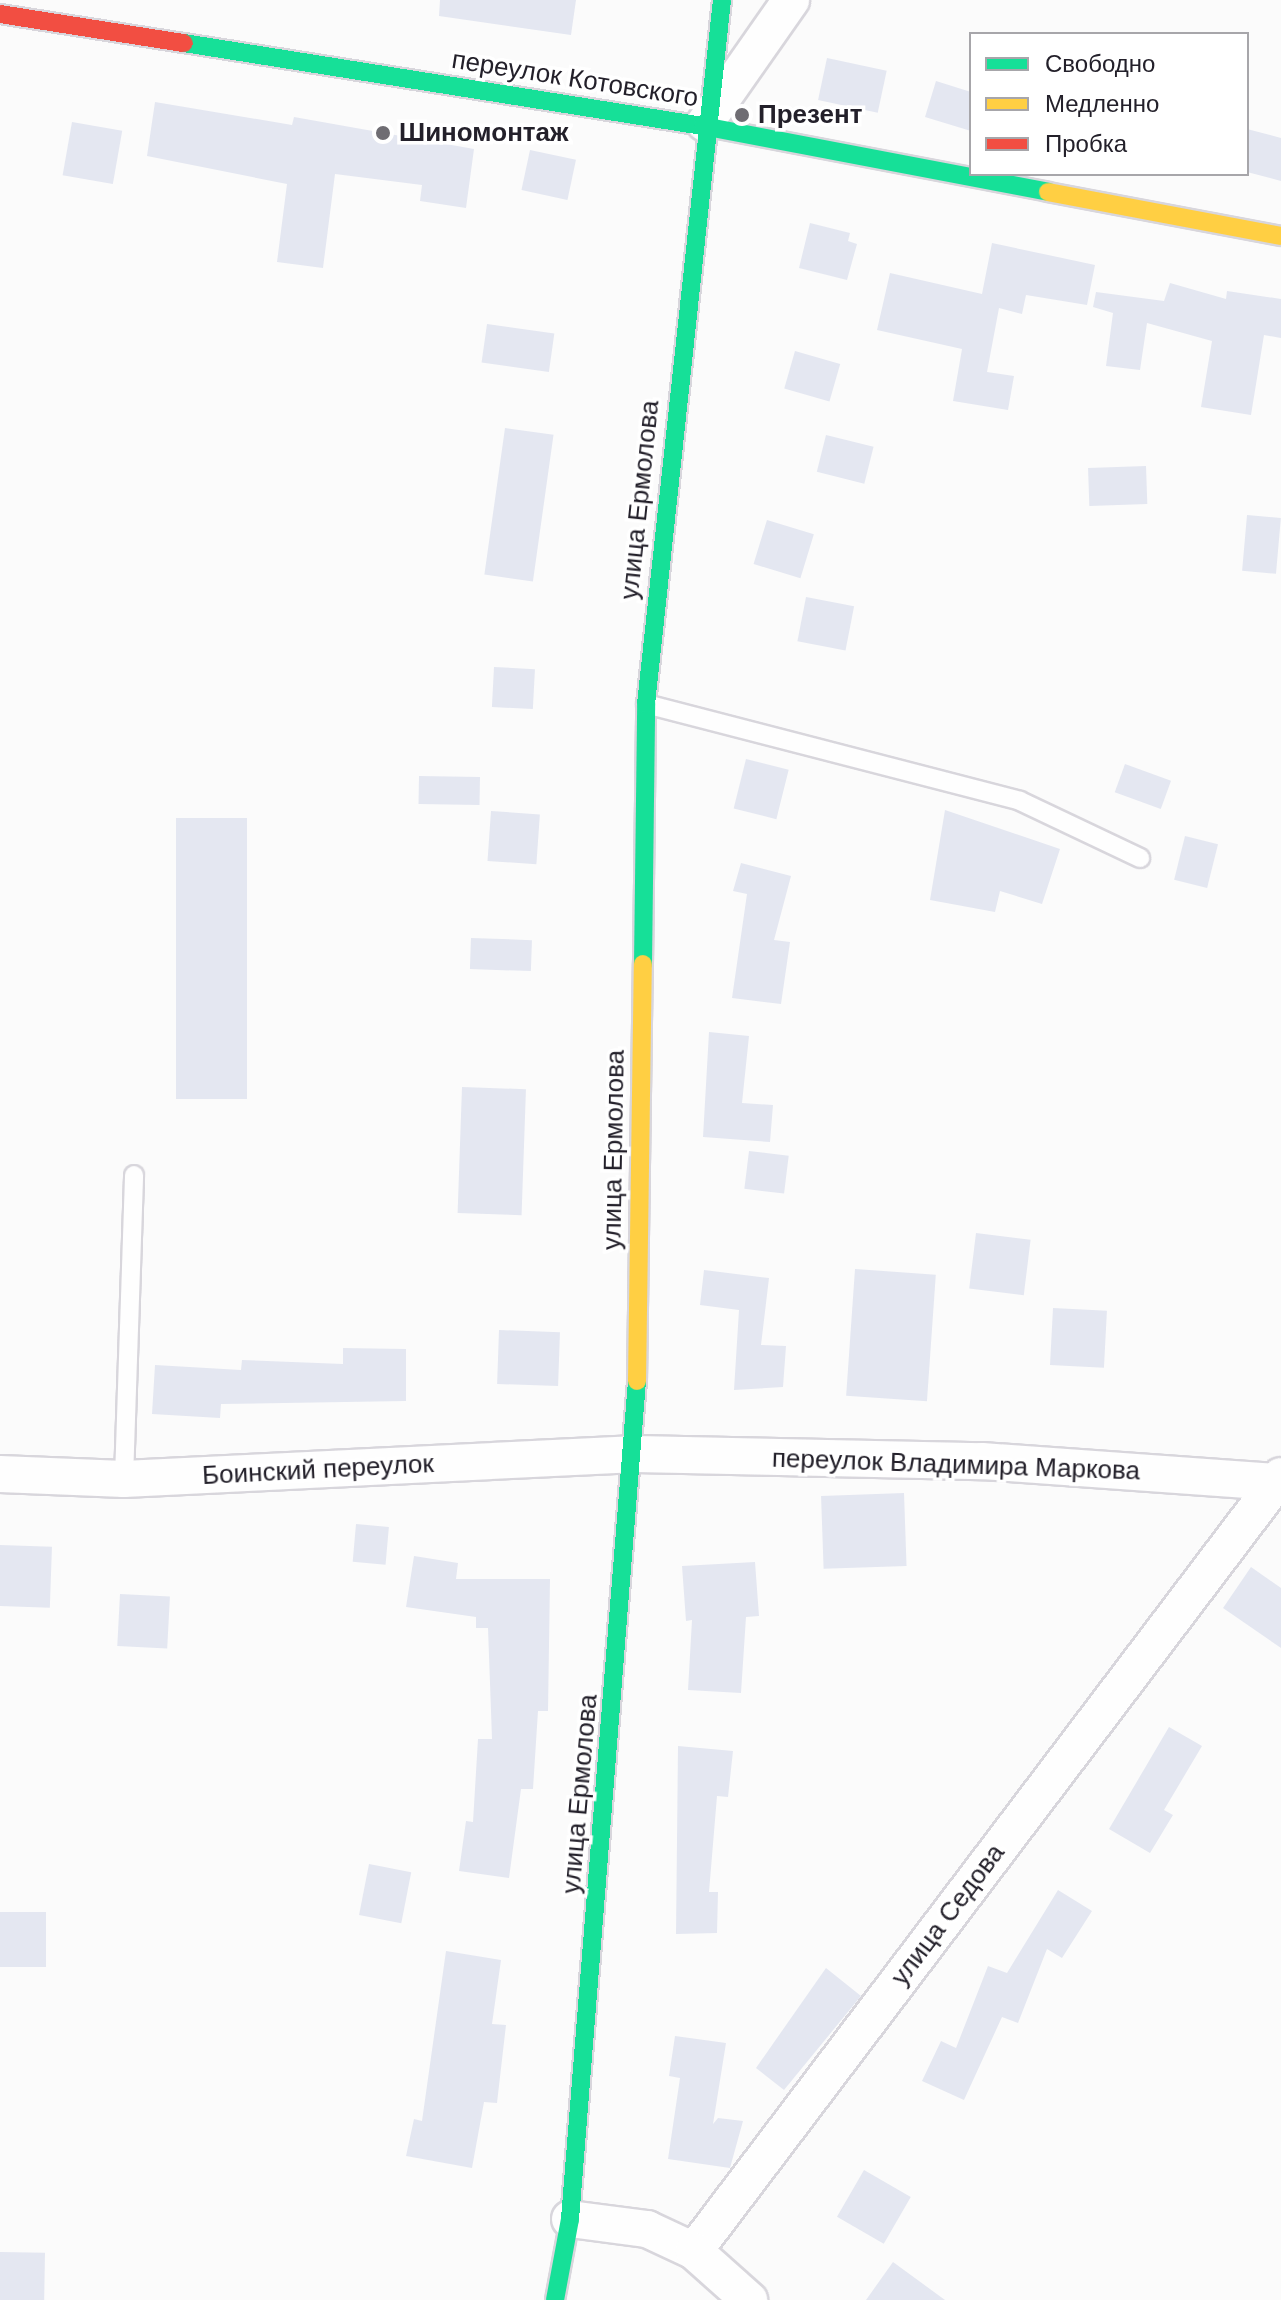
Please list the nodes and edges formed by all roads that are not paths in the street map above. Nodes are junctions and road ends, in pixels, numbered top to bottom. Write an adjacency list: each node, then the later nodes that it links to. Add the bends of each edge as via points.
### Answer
1 (722, 0): 4 (street, улица Ермолова)
2 (791, 0): 4 (street)
3 (0, 14): 4 (street, переулок Котовского)
4 (703, 126): 5 (street, переулок Котовского); 6 (street, улица Ермолова)
5 (1281, 236)
6 (646, 704): 7 (lane, via 1020,801); 9 (street, улица Ермолова)
7 (1140, 858)
8 (134, 1175): 11 (lane)
9 (636, 1454): 11 (street, Боинский переулок); 12 (street, переулок Владимира Маркова, via 982,1461); 13 (street, улица Ермолова)
10 (0, 1474): 11 (street, Боинский переулок)
11 (124, 1479)
12 (1278, 1479): 14 (street, улица Седова)
13 (570, 2219): 14 (street, via 647,2229); 15 (street, улица Ермолова)
14 (694, 2251): 16 (street)
15 (555, 2300)
16 (749, 2300)

